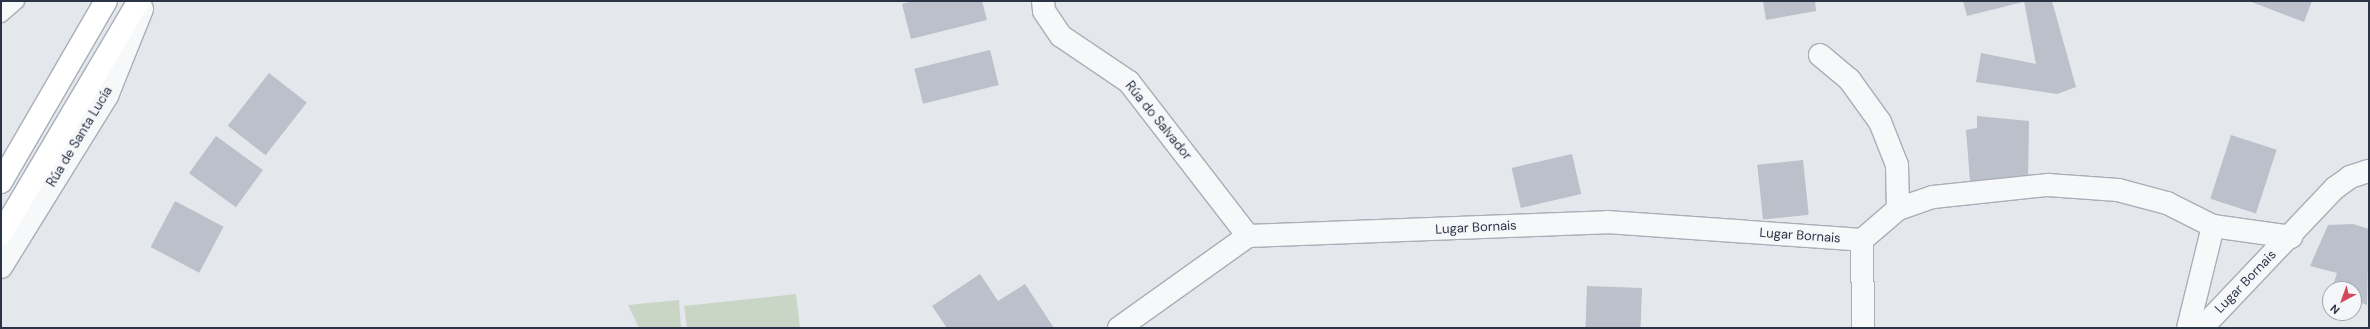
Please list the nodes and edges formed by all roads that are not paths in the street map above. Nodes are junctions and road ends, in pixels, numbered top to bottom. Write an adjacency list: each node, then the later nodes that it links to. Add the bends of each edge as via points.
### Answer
1 (16, 1): 6 (lane)
2 (106, 1): 9 (highway)
3 (139, 1): 12 (highway, Rúa de Santa Lucía)
4 (145, 1): 16 (street, Rúa de Santa Lucía, via 107,96)
5 (1043, 1): 13 (street, Rúa do Salvador, via 1044,11 1060,36 1129,82)
6 (1, 14)
7 (1820, 55): 10 (street, via 1849,79 1880,122 1897,165)
8 (2369, 171): 14 (street, Lugar Bornais, via 2350,177 2335,188)
9 (1, 182)
10 (1898, 209): 11 (street, Lugar Bornais, via 1933,197 2048,185 2118,190 2167,204); 15 (street, Lugar Bornais)
11 (2213, 226): 14 (street, Lugar Bornais); 19 (street, Lugar Bornais)
12 (1, 234)
13 (1248, 236): 15 (street, Lugar Bornais, via 1607,222); 17 (street)
14 (2291, 237): 20 (street, Lugar Bornais)
15 (1862, 240): 18 (street)
16 (1, 267)
17 (1119, 328)
18 (1863, 328)
19 (2188, 328)
20 (2202, 328)

